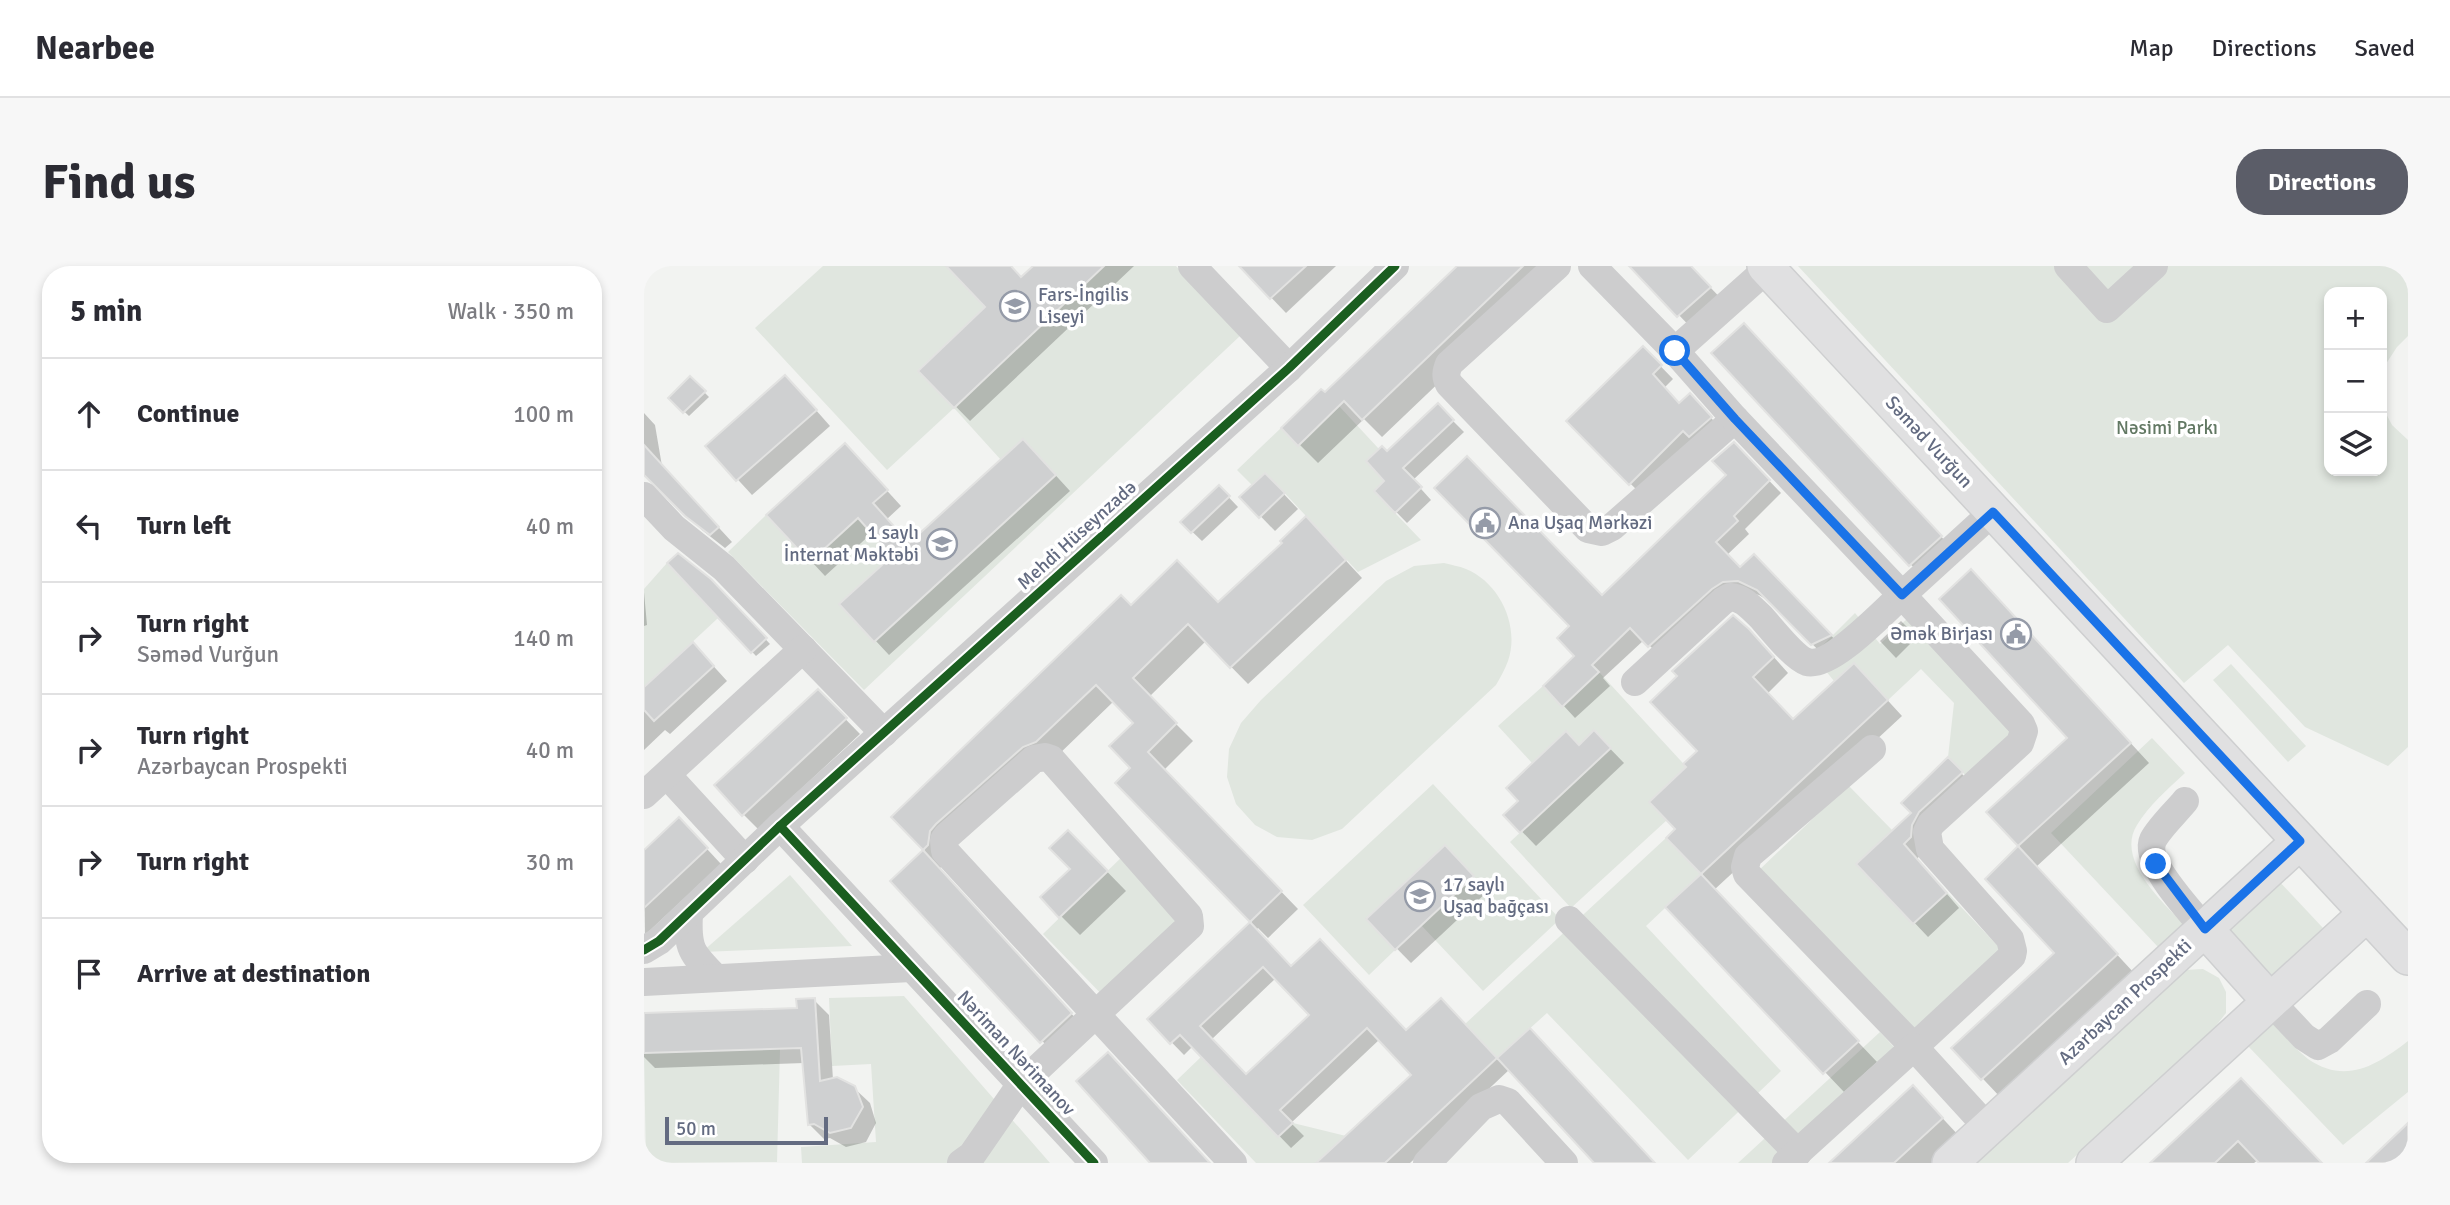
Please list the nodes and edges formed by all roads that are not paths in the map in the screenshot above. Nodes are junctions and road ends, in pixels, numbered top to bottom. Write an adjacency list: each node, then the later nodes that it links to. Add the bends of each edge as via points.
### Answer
1 (1395, 266): 9 (street, Mehdi Hüseynzadə)
2 (1557, 266): 10 (street, via 1449,364 1446,378 1588,529 1602,532 1612,527)
3 (1592, 266): 8 (street)
4 (2068, 266): 5 (street, via 2107,309)
5 (2154, 266)
6 (1766, 267): 8 (street); 12 (main road, Səməd Vurğun)
7 (1206, 270): 9 (street)
8 (1675, 351): 10 (street)
9 (1289, 368): 16 (street, Mehdi Hüseynzadə)
10 (1735, 419): 13 (street)
11 (644, 496): 14 (street, via 674,528 724,568)
12 (1993, 512): 13 (street); 22 (main road, Səməd Vurğun)
13 (1902, 595): 15 (street, via 1841,649 1816,663 1805,662 1746,602 1730,597); 36 (street, via 2024,731 2021,743 1927,832 1930,849 2010,939 2012,956)
14 (803, 649): 16 (street); 18 (street)
15 (1635, 682)
16 (884, 733): 21 (street, Mehdi Hüseynzadə)
17 (1872, 749): 36 (street, via 1748,856 1745,867)
18 (667, 775): 19 (street); 23 (street)
19 (644, 795)
20 (2185, 802): 27 (street, via 2152,841 2151,852 2165,879)
21 (780, 826): 23 (street, Mehdi Hüseynzadə); 30 (street, Nəriman Nərimanov)
22 (2300, 841): 25 (main road, Səməd Vurğun); 27 (main road, Azərbaycan Prospekti)
23 (745, 860): 24 (street, Mehdi Hüseynzadə)
24 (689, 913): 28 (street, Mehdi Hüseynzadə); 31 (street, via 688,940 694,956)
25 (2367, 913): 29 (main road, Səməd Vurğun); 33 (main road)
26 (1569, 920): 39 (street)
27 (2205, 929): 33 (main road); 38 (main road, Azərbaycan Prospekti)
28 (644, 950)
29 (2408, 957)
30 (911, 968): 31 (street); 37 (street, Nəriman Nərimanov)
31 (716, 978): 32 (street)
32 (644, 982)
33 (2270, 1001): 34 (street, via 2318,1046); 46 (main road)
34 (2367, 1004)
35 (1097, 1014): 35 (street, via 1186,931 1191,921 1051,759 1040,757 947,836 945,851); 37 (street); 42 (street)
36 (1914, 1047): 38 (street); 39 (street)
37 (1021, 1084): 40 (street, via 972,1155); 41 (street, Nəriman Nərimanov)
38 (1988, 1128): 45 (main road, Azərbaycan Prospekti)
39 (1792, 1158)
40 (961, 1163)
41 (1094, 1163)
42 (1233, 1163)
43 (1427, 1163): 44 (street, via 1482,1107 1499,1099 1508,1102)
44 (1564, 1163)
45 (1950, 1163)
46 (2094, 1163)

